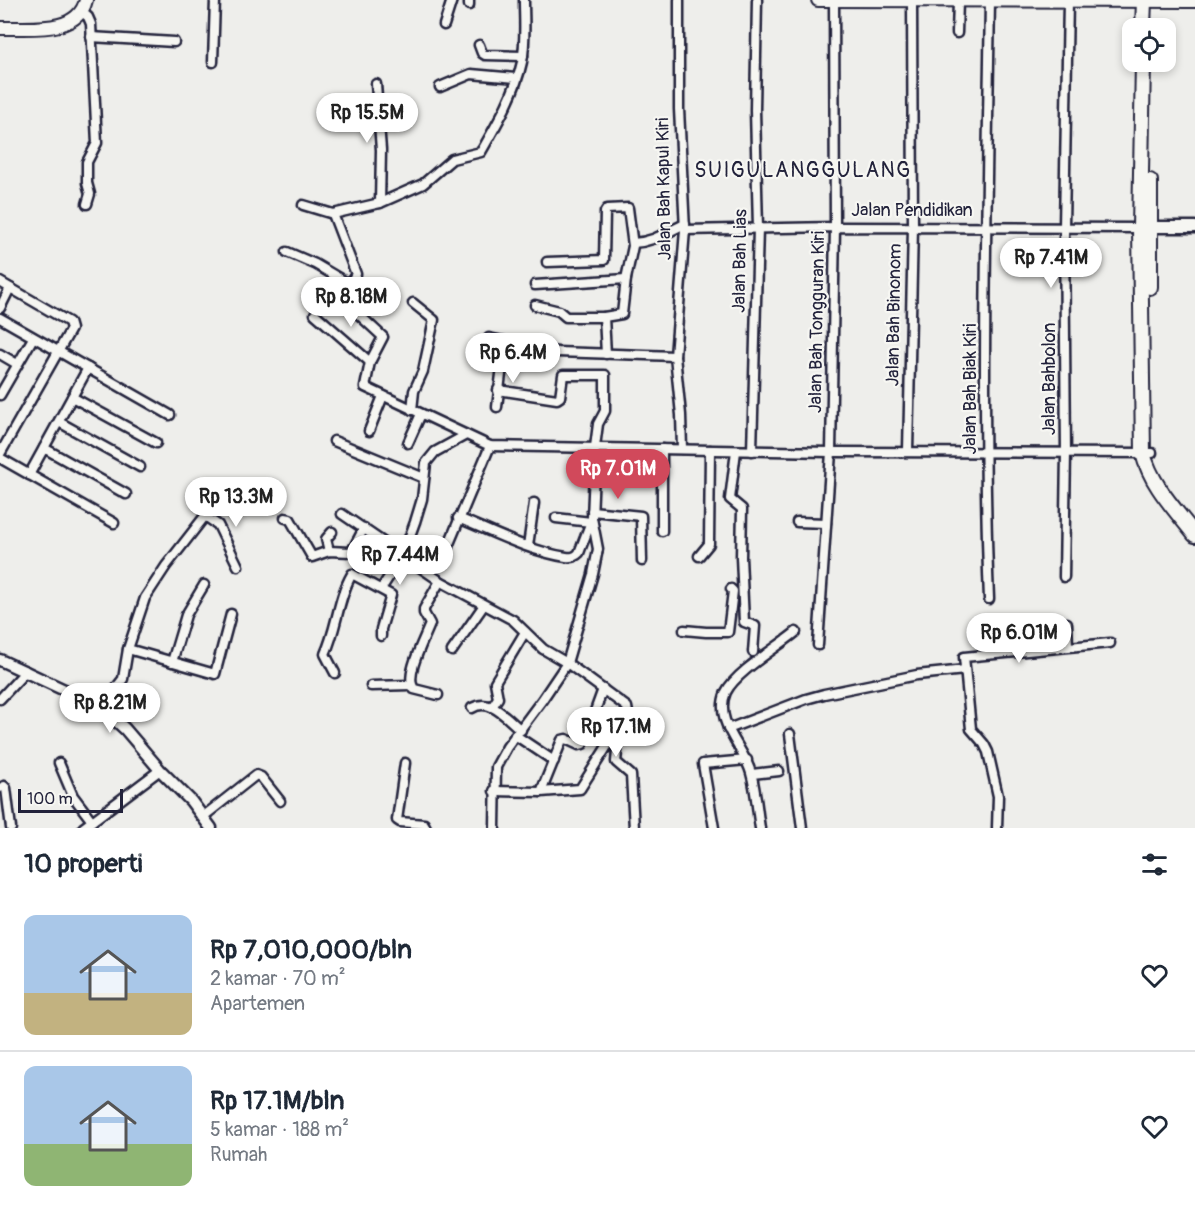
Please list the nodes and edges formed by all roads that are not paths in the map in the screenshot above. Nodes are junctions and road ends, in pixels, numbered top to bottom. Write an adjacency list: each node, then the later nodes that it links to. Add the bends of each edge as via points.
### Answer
1 (215, 0): 25 (street)
2 (452, 0): 18 (street)
3 (524, 0): 24 (street)
4 (679, 0): 36 (street, Jalan Bah Kapul Kiri)
5 (757, 0): 42 (street, Jalan Bah Lias)
6 (818, 0): 7 (main road)
7 (834, 0): 8 (main road); 37 (street, Jalan Bah Tongguran Kiri)
8 (912, 0): 12 (main road); 38 (street, Jalan Bah Binonom)
9 (990, 0): 12 (main road); 13 (main road); 35 (street, Jalan Bah Biak Kiri)
10 (1144, 0): 11 (main road); 13 (main road); 16 (highway)
11 (1152, 0): 14 (main road); 17 (highway)
12 (958, 1): 20 (street)
13 (1068, 1): 39 (street, Jalan Bahbolon)
14 (1195, 1)
15 (84, 6): 19 (main road, via 69,22 58,26); 21 (street)
16 (1143, 18)
17 (1151, 18)
18 (444, 25)
19 (0, 28)
20 (957, 33)
21 (91, 37): 22 (street); 32 (street, via 97,143 87,162)
22 (174, 42)
23 (479, 45): 24 (street, via 485,55)
24 (523, 56): 28 (street)
25 (213, 62)
26 (1143, 72): 40 (highway)
27 (1151, 72): 40 (highway)
28 (516, 78): 30 (street, via 471,74); 31 (street, via 508,102 481,152 452,159 423,184)
29 (376, 84): 31 (street)
30 (440, 87)
31 (380, 203): 34 (street)
32 (87, 204)
33 (303, 205): 34 (street)
34 (333, 214): 48 (street, via 356,274)
35 (987, 226): 38 (street, Jalan Pendidikan); 39 (street, Jalan Pendidikan); 91 (street, Jalan Bah Biak Kiri)
36 (685, 227): 42 (street, Jalan Pendidikan); 43 (street, via 644,243); 62 (street, Jalan Bah Kapul Kiri)
37 (835, 227): 38 (street, Jalan Pendidikan); 42 (street, Jalan Pendidikan); 89 (street, Jalan Bah Tongguran Kiri)
38 (913, 227): 90 (street, Jalan Bah Binonom)
39 (1064, 227): 40 (street, Jalan Pendidikan); 92 (street, Jalan Bahbolon)
40 (1145, 227): 41 (street, Jalan Pendidikan); 93 (highway)
41 (1195, 227)
42 (758, 228): 88 (street, Jalan Bah Lias)
43 (633, 243): 45 (street, via 628,208 607,209 604,260); 46 (street)
44 (287, 252): 48 (street)
45 (547, 262)
46 (626, 279): 49 (street); 55 (street, via 622,314)
47 (0, 282): 50 (street)
48 (349, 284): 64 (street, via 342,300 383,337)
49 (536, 285)
50 (10, 288): 53 (street); 59 (street, via 69,322 71,329)
51 (413, 303): 72 (street, via 434,320)
52 (535, 305): 55 (street, via 559,311 567,318)
53 (0, 308)
54 (315, 314): 64 (street)
55 (604, 317): 61 (street)
56 (0, 318): 57 (street)
57 (33, 338): 59 (street); 65 (street)
58 (489, 338): 61 (street, via 553,351)
59 (58, 351): 66 (street); 94 (street)
60 (0, 354): 65 (street)
61 (606, 354): 62 (street)
62 (675, 356): 85 (street, Jalan Bah Kapul Kiri)
63 (503, 358): 67 (street)
64 (370, 362): 69 (street, via 364,386)
65 (17, 364): 68 (street)
66 (88, 368): 70 (street); 74 (street)
67 (498, 390): 71 (street); 82 (street, via 557,399 563,375 605,375 605,411 598,424)
68 (1, 391)
69 (384, 396): 72 (street); 76 (street)
70 (72, 397): 75 (street); 79 (street)
71 (497, 407)
72 (412, 410): 73 (street)
73 (421, 414): 77 (street); 80 (street)
74 (170, 415)
75 (59, 422): 83 (street); 95 (street)
76 (369, 431)
77 (466, 435): 81 (street); 97 (street, via 432,454)
78 (334, 441): 97 (street)
79 (156, 443)
80 (408, 443)
81 (490, 446): 82 (street); 106 (street)
82 (595, 447): 84 (street); 103 (street)
83 (44, 448): 96 (street); 99 (street)
84 (662, 449): 85 (street); 112 (street)
85 (682, 449): 86 (street)
86 (710, 450): 87 (street); 119 (street, via 709,544)
87 (736, 451): 88 (street); 131 (street, via 730,500 742,509)
88 (752, 451): 89 (street)
89 (831, 452): 90 (street); 110 (street, Jalan Bah Tongguran Kiri)
90 (908, 452): 91 (street)
91 (987, 452): 92 (street); 127 (street, Jalan Bah Biak Kiri)
92 (1066, 452): 93 (street); 122 (street, Jalan Bahbolon)
93 (1148, 453): 107 (highway, via 1165,484); 114 (highway, via 1147,470)
94 (0, 456): 96 (street)
95 (140, 467)
96 (29, 475): 109 (street)
97 (424, 478): 118 (street, via 416,522)
98 (229, 491): 102 (street, via 221,491)
99 (126, 494)
100 (534, 502): 115 (street)
101 (342, 514): 111 (street)
102 (205, 516): 121 (street, via 218,525); 142 (street, via 145,598)
103 (592, 517): 105 (street); 115 (street, via 577,556); 120 (street, via 641,516); 147 (street, via 598,546 596,562)
104 (285, 518): 116 (street, via 290,519 311,557)
105 (556, 518)
106 (458, 519): 115 (street); 117 (street)
107 (1195, 521)
108 (797, 522): 110 (street)
109 (114, 523)
110 (826, 523): 140 (street, Jalan Bah Tongguran Kiri)
111 (364, 528): 116 (street, via 350,552); 118 (street)
112 (662, 531)
113 (332, 532): 116 (street, via 326,539)
114 (1195, 535)
115 (528, 546)
116 (329, 551)
117 (446, 551)
118 (403, 555): 123 (street); 125 (street)
119 (699, 556)
120 (642, 561)
121 (238, 566)
122 (1064, 577)
123 (440, 581): 128 (street); 151 (street, via 424,609 430,624 412,668)
124 (204, 585): 146 (street, via 186,615)
125 (381, 589): 137 (street, via 391,597); 138 (street, via 352,574 344,588)
126 (731, 589): 132 (street)
127 (989, 599)
128 (484, 605): 135 (street, via 513,620); 143 (street)
129 (231, 614): 146 (street, via 215,674)
130 (1067, 623): 141 (street)
131 (745, 624): 132 (street); 144 (street, via 755,626)
132 (729, 627): 134 (street, via 726,632)
133 (326, 628): 138 (street)
134 (684, 630)
135 (525, 632): 147 (street); 157 (street, via 495,682 498,698)
136 (796, 632): 160 (street, via 727,690 724,708)
137 (381, 636)
138 (331, 641): 150 (street, via 325,655)
139 (1110, 643): 141 (street)
140 (818, 645)
141 (1068, 646): 148 (street, via 966,656)
142 (128, 650): 146 (street); 156 (street, via 123,679)
143 (452, 651)
144 (753, 652)
145 (0, 660): 149 (street)
146 (172, 662)
147 (567, 663): 153 (street); 161 (street)
148 (965, 670): 160 (street, via 917,675 824,694); 185 (street, via 971,729 988,752 998,796)
149 (26, 672): 155 (street); 156 (street)
150 (335, 674)
151 (411, 685): 152 (street); 154 (street)
152 (371, 686)
153 (603, 689): 159 (street, via 627,707 628,713); 164 (street, via 583,744 562,740)
154 (438, 695)
155 (0, 699)
156 (101, 706): 167 (street)
157 (492, 706): 158 (street); 161 (street)
158 (472, 708)
159 (619, 728): 172 (street, via 580,789); 181 (street, via 615,759 631,775)
160 (728, 729): 163 (street)
161 (518, 732): 164 (street); 171 (street, via 496,767)
162 (790, 734): 184 (street)
163 (747, 760): 169 (street); 182 (street, via 703,764)
164 (554, 761): 172 (street)
165 (59, 763): 175 (street, via 73,796)
166 (405, 763): 179 (street, via 397,820 424,824)
167 (160, 770): 174 (street); 175 (street)
168 (779, 771): 169 (street)
169 (752, 774): 183 (street)
170 (0, 788): 176 (street, via 6,789)
171 (494, 791): 172 (street); 180 (street)
172 (541, 792)
173 (280, 801): 174 (street, via 256,775)
174 (204, 816): 178 (street)
175 (92, 821): 177 (street)
176 (11, 828)
177 (83, 828)
178 (211, 828)
179 (426, 828)
180 (495, 828)
181 (634, 828)
182 (714, 828)
183 (760, 828)
184 (802, 828)
185 (997, 828)

